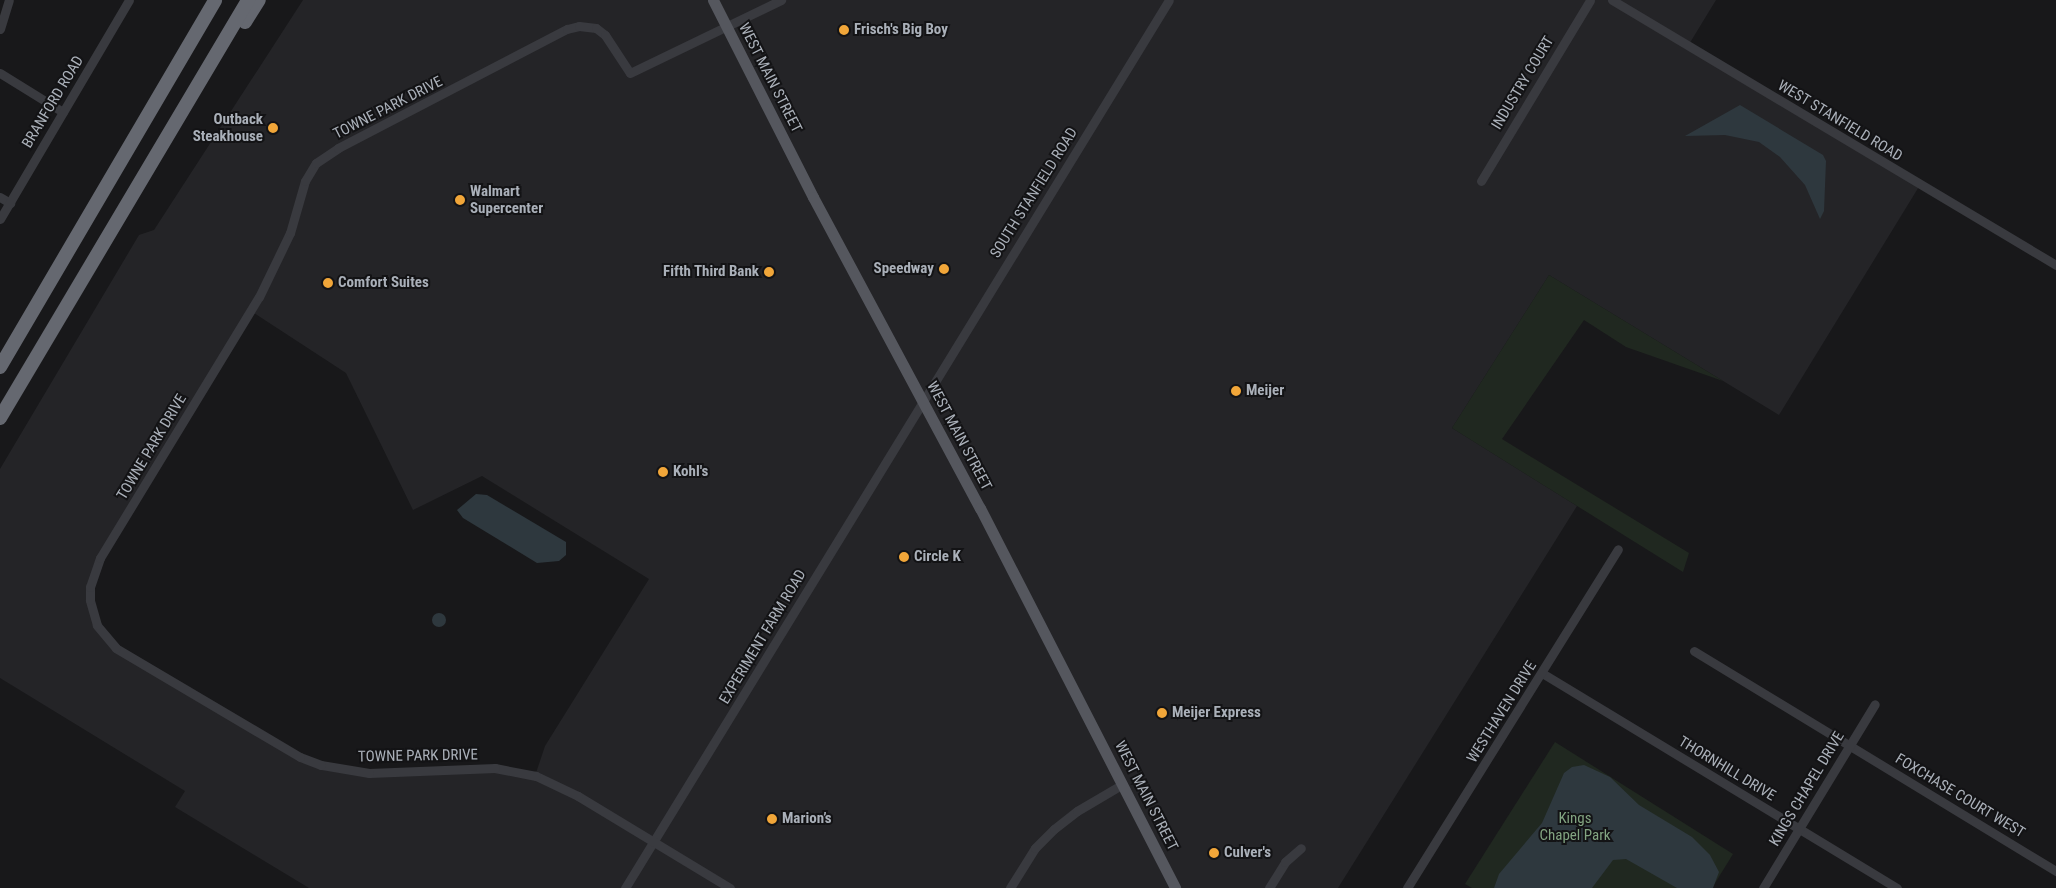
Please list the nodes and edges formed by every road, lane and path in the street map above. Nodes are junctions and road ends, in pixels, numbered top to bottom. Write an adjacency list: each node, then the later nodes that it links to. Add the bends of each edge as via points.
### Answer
1 (10, 0): 13 (street)
2 (129, 0): 16 (street, BRANFORD ROAD)
3 (210, 0): 14 (highway)
4 (215, 0): 14 (highway)
5 (248, 0): 17 (highway)
6 (260, 0): 17 (highway)
7 (713, 0): 12 (main road, WEST MAIN STREET)
8 (780, 0): 12 (street)
9 (1169, 0): 24 (street, SOUTH STANFIELD ROAD)
10 (1590, 0): 18 (street, INDUSTRY COURT)
11 (1612, 0): 22 (street, WEST STANFIELD ROAD)
12 (726, 26): 24 (main road, WEST MAIN STREET); 33 (street, TOWNE PARK DRIVE, via 630,73 605,35 596,28 579,26 566,30 338,148 316,163 305,181 290,233 259,297 100,558 90,587 97,625 116,648 300,757 321,766 369,773 512,770 555,784)
13 (0, 29)
14 (186, 48): 23 (highway)
15 (0, 73): 16 (street)
16 (63, 112): 20 (street, BRANFORD ROAD)
17 (174, 126): 25 (highway)
18 (1481, 181)
19 (0, 197): 20 (street)
20 (10, 202): 21 (street, BRANFORD ROAD)
21 (0, 219)
22 (2056, 265)
23 (0, 367)
24 (922, 399): 31 (main road, WEST MAIN STREET); 33 (street, EXPERIMENT FARM ROAD)
25 (0, 418)
26 (1618, 549): 28 (street, WESTHAVEN DRIVE)
27 (1694, 651): 30 (street, FOXCHASE COURT WEST)
28 (1542, 673): 32 (street, THORNHILL DRIVE); 41 (street, WESTHAVEN DRIVE)
29 (1875, 704): 30 (street, KINGS CHAPEL DRIVE)
30 (1850, 745): 32 (street, KINGS CHAPEL DRIVE); 35 (street, FOXCHASE COURT WEST)
31 (1123, 784): 38 (street, via 1077,811 1054,829 1035,848); 39 (main road, WEST MAIN STREET)
32 (1799, 828): 42 (street, KINGS CHAPEL DRIVE); 43 (street, THORNHILL DRIVE)
33 (653, 841): 36 (street, EXPERIMENT FARM ROAD); 37 (street)
34 (1301, 848): 40 (street, via 1285,862)
35 (2056, 871)
36 (625, 888)
37 (730, 888)
38 (1010, 888)
39 (1176, 888)
40 (1269, 888)
41 (1407, 888)
42 (1763, 888)
43 (1897, 888)

